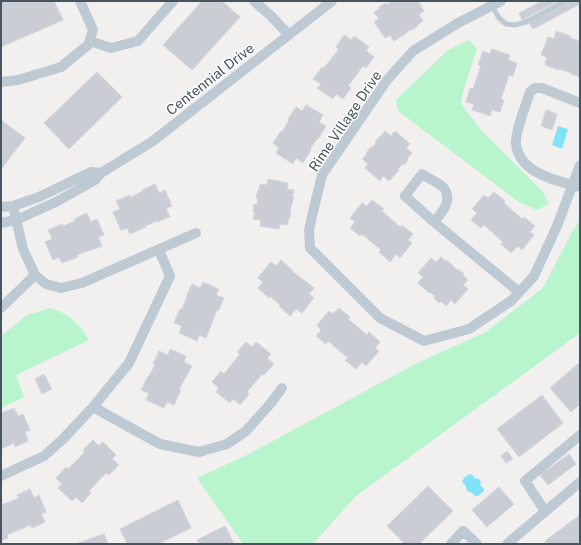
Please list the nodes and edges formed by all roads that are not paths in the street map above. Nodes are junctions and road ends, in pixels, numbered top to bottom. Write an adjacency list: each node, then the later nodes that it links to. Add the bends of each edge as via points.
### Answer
1 (80, 1): 8 (street, via 93,30)
2 (173, 1): 8 (street, via 138,41 111,48)
3 (332, 1): 7 (street, Centennial Drive)
4 (565, 1): 6 (lane, via 516,25 506,24 499,18)
5 (259, 2): 7 (street)
6 (496, 3): 22 (street, Rime Village Drive, via 413,51 387,80 322,175 309,230 310,248 380,318 424,341 469,329)
7 (289, 35): 12 (street, Centennial Drive, via 153,141)
8 (90, 41): 9 (street, via 61,67 18,80)
9 (1, 82)
10 (580, 103): 13 (street, via 542,88 535,88 530,92 516,143 519,155 526,165 543,176)
11 (580, 165): 13 (street, Rime Village Drive)
12 (101, 173): 14 (street, Centennial Drive, via 91,172 39,197); 16 (street, Centennial Drive, via 95,180 56,202)
13 (576, 186): 22 (street, Rime Village Drive, via 534,276)
14 (13, 206): 15 (street, Centennial Drive); 16 (street)
15 (1, 207)
16 (16, 220): 18 (street, Centennial Drive); 21 (street, via 23,249)
17 (434, 222): 17 (street, via 445,209 448,198 444,187 422,174 405,196); 22 (street)
18 (1, 223)
19 (196, 233): 20 (street)
20 (159, 250): 21 (street, via 82,284 61,288 46,284); 25 (street, via 170,276 129,363)
21 (35, 275): 23 (street)
22 (519, 292)
23 (1, 308)
24 (282, 388): 25 (street, via 246,431 227,444 199,452 160,444)
25 (93, 407): 27 (street, via 63,440 44,456)
26 (580, 435): 29 (street, via 525,481)
27 (1, 476)
28 (580, 482): 29 (street)
29 (545, 511): 30 (street)
30 (513, 542)
31 (451, 544): 32 (street, via 463,531)
32 (478, 544)

